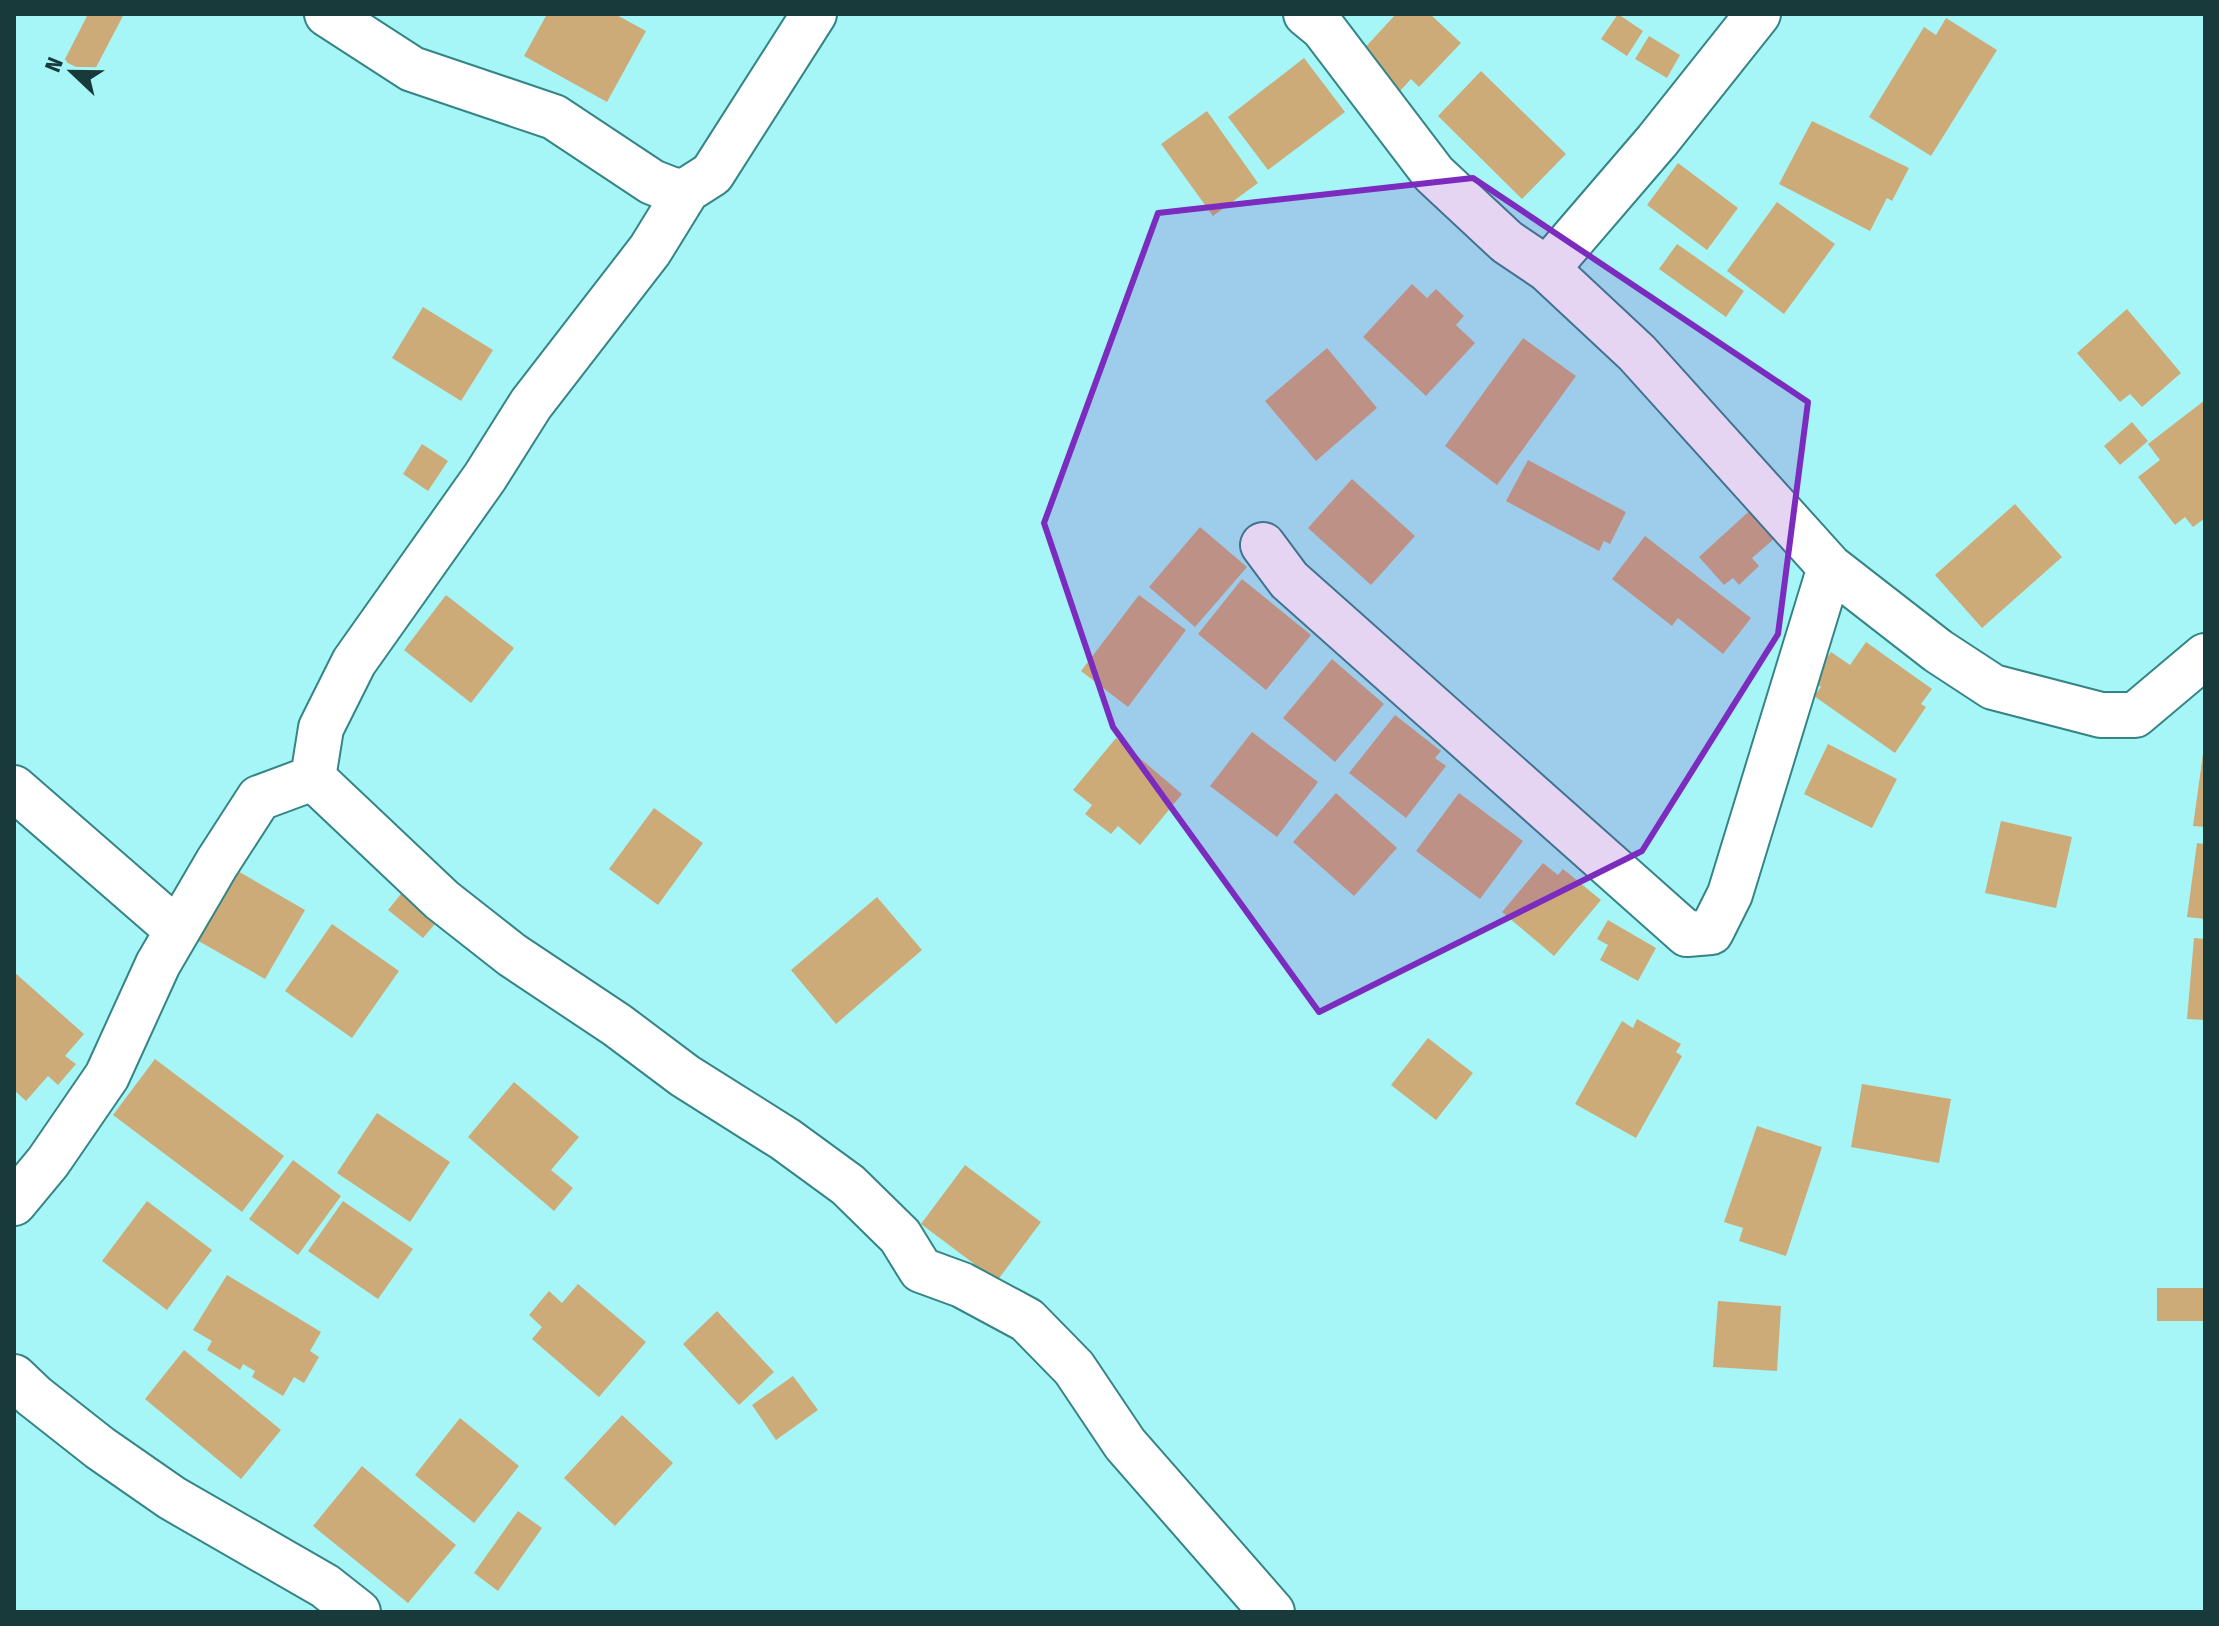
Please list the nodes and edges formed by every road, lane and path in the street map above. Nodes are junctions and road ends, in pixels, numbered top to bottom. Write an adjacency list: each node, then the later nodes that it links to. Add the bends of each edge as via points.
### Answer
1 (327, 14): 5 (street, via 412,69 554,117 652,182)
2 (814, 14): 5 (street, via 722,161)
3 (1306, 14): 6 (street, via 1323,28 1434,174 1507,242)
4 (1758, 14): 6 (street)
5 (687, 190): 10 (street, via 650,250 531,404 354,662 321,728)
6 (1547, 269): 8 (street, via 1637,353)
7 (1263, 545): 8 (street, via 1289,580 1687,934 1711,932 1730,894)
8 (1830, 567): 9 (street, via 1993,687 2101,715 2135,715)
9 (2205, 656)
10 (313, 778): 12 (street, via 259,798); 16 (street, via 442,900 512,955 848,1185 900,1236 921,1270 1027,1320 1074,1368 1125,1444)
11 (14, 788): 12 (street)
12 (177, 930): 13 (street, via 107,1076)
13 (14, 1203)
14 (14, 1377): 15 (street, via 172,1498 325,1586)
15 (358, 1612)
16 (1272, 1612)

